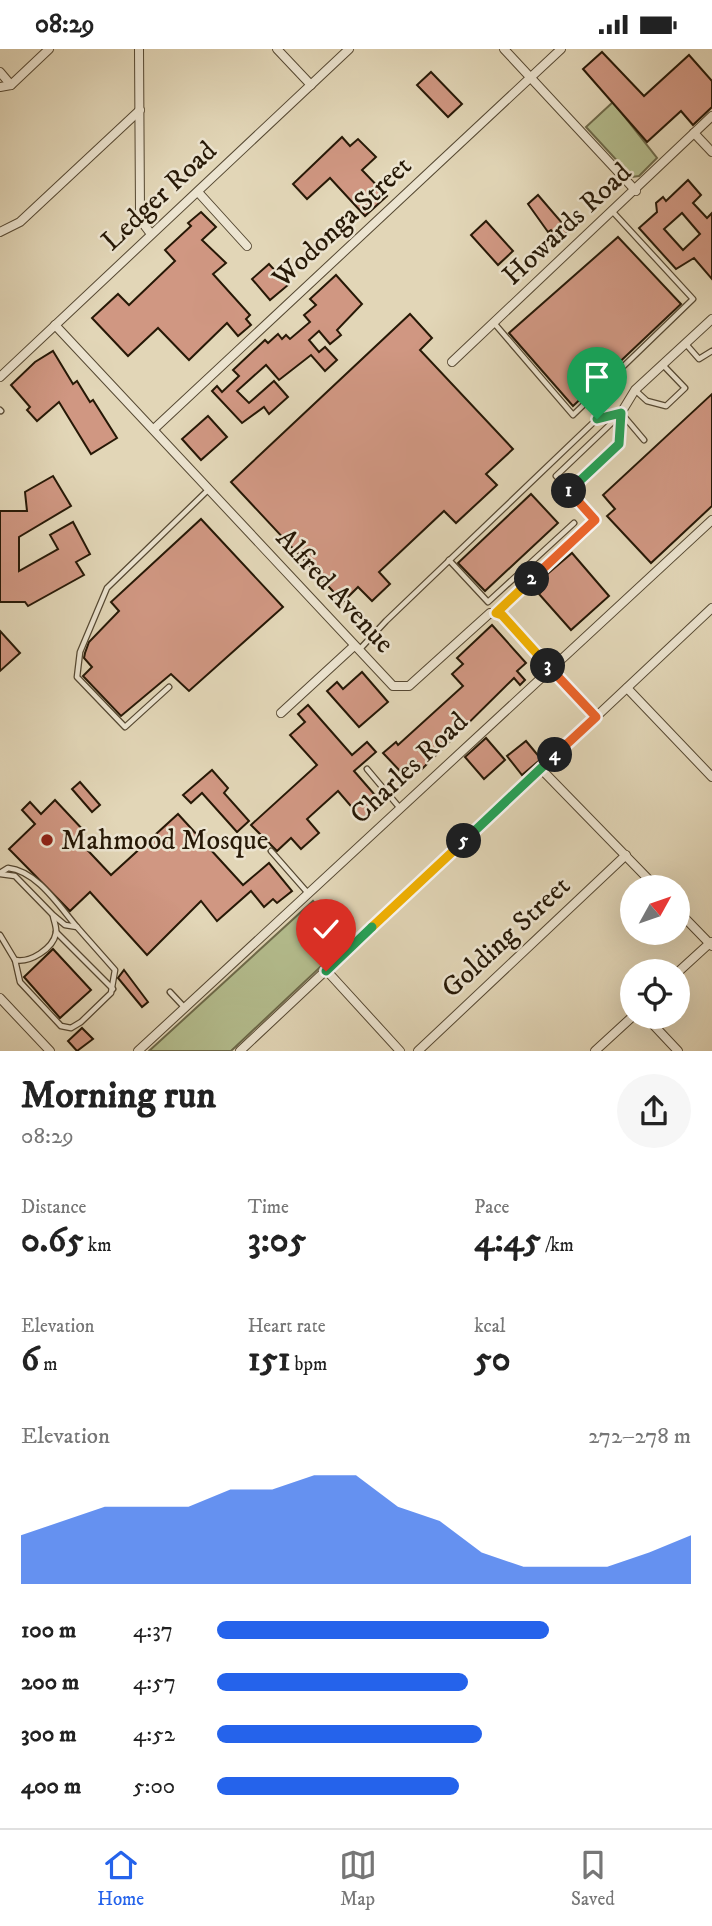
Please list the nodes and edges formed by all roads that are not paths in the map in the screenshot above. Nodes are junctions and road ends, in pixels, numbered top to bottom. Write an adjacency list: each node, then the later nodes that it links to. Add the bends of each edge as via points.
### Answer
1 (49, 49): 9 (street)
2 (139, 49): 12 (street)
3 (277, 49): 10 (street)
4 (349, 49): 10 (street, Ledger Road)
5 (504, 49): 8 (street)
6 (561, 49): 8 (street, Wodonga Street)
7 (0, 72): 9 (street)
8 (531, 78): 16 (street); 32 (street, Wodonga Street)
9 (12, 85): 11 (street)
10 (311, 85): 17 (street, Ledger Road)
11 (0, 87)
12 (140, 110): 19 (street, via 20,222); 20 (street, via 140,211)
13 (712, 116): 14 (street, Howards Road)
14 (694, 133): 15 (street); 16 (street, Howards Road)
15 (712, 152)
16 (636, 191): 18 (street, Howards Road)
17 (198, 192): 20 (street, Ledger Road); 21 (street)
18 (613, 212): 23 (street, Howards Road); 23 (lane, via 693,299 573,415)
19 (0, 232)
20 (151, 234): 24 (street, Ledger Road)
21 (247, 246)
22 (712, 319): 25 (street)
23 (494, 323): 27 (street, Howards Road)
24 (55, 325): 29 (street, Ledger Road); 32 (street, Alfred Avenue)
25 (685, 343): 26 (lane, via 699,359); 28 (street)
26 (712, 351)
27 (452, 362)
28 (663, 364): 30 (street); 30 (lane, via 685,389 666,406 647,401)
29 (0, 377)
30 (635, 390): 31 (street)
31 (621, 413): 33 (lane); 35 (lane, via 619,444); 35 (lane, via 556,476); 38 (lane, via 597,419)
32 (154, 429): 34 (street, Alfred Avenue)
33 (644, 440)
34 (209, 489): 41 (street, Alfred Avenue); 43 (lane, via 107,589 80,652 77,677 125,727)
35 (568, 490): 40 (lane, via 595,520)
36 (712, 520): 42 (street, Charles Road)
37 (574, 523): 38 (lane, via 488,602)
38 (449, 560): 41 (lane)
39 (712, 608): 44 (street)
40 (496, 613): 41 (street, Alfred Avenue, via 490,613 409,686 393,687); 42 (street)
41 (356, 649): 45 (street)
42 (551, 668): 46 (street); 50 (street, Charles Road)
43 (169, 687)
44 (627, 688): 46 (street); 49 (street)
45 (281, 713)
46 (596, 717): 48 (street)
47 (367, 769): 50 (lane)
48 (541, 769): 52 (street); 64 (street)
49 (712, 777)
50 (399, 807): 55 (street, Charles Road)
51 (271, 851): 55 (lane)
52 (626, 855): 54 (street); 75 (street, Golding Street)
53 (0, 873): 56 (lane, via 15,876); 58 (lane, via 8,867 33,878)
54 (645, 875)
55 (307, 892): 68 (street, Charles Road)
56 (53, 915): 58 (lane, via 65,925); 59 (lane)
57 (690, 923): 61 (street)
58 (77, 927): 65 (lane, via 115,970)
59 (56, 932): 62 (lane, via 34,959); 65 (lane)
60 (0, 935): 62 (lane)
61 (711, 943): 63 (street)
62 (15, 960): 65 (lane, via 20,982 61,1026 71,1028 82,1022)
63 (690, 962)
64 (326, 971): 73 (street); 74 (street)
65 (113, 989)
66 (170, 992): 68 (lane)
67 (0, 998): 71 (street)
68 (184, 1008): 72 (street, Charles Road)
69 (620, 1028): 76 (street)
70 (657, 1029): 77 (street)
71 (50, 1051)
72 (138, 1051)
73 (240, 1051)
74 (400, 1051)
75 (418, 1051)
76 (595, 1051)
77 (678, 1051)

